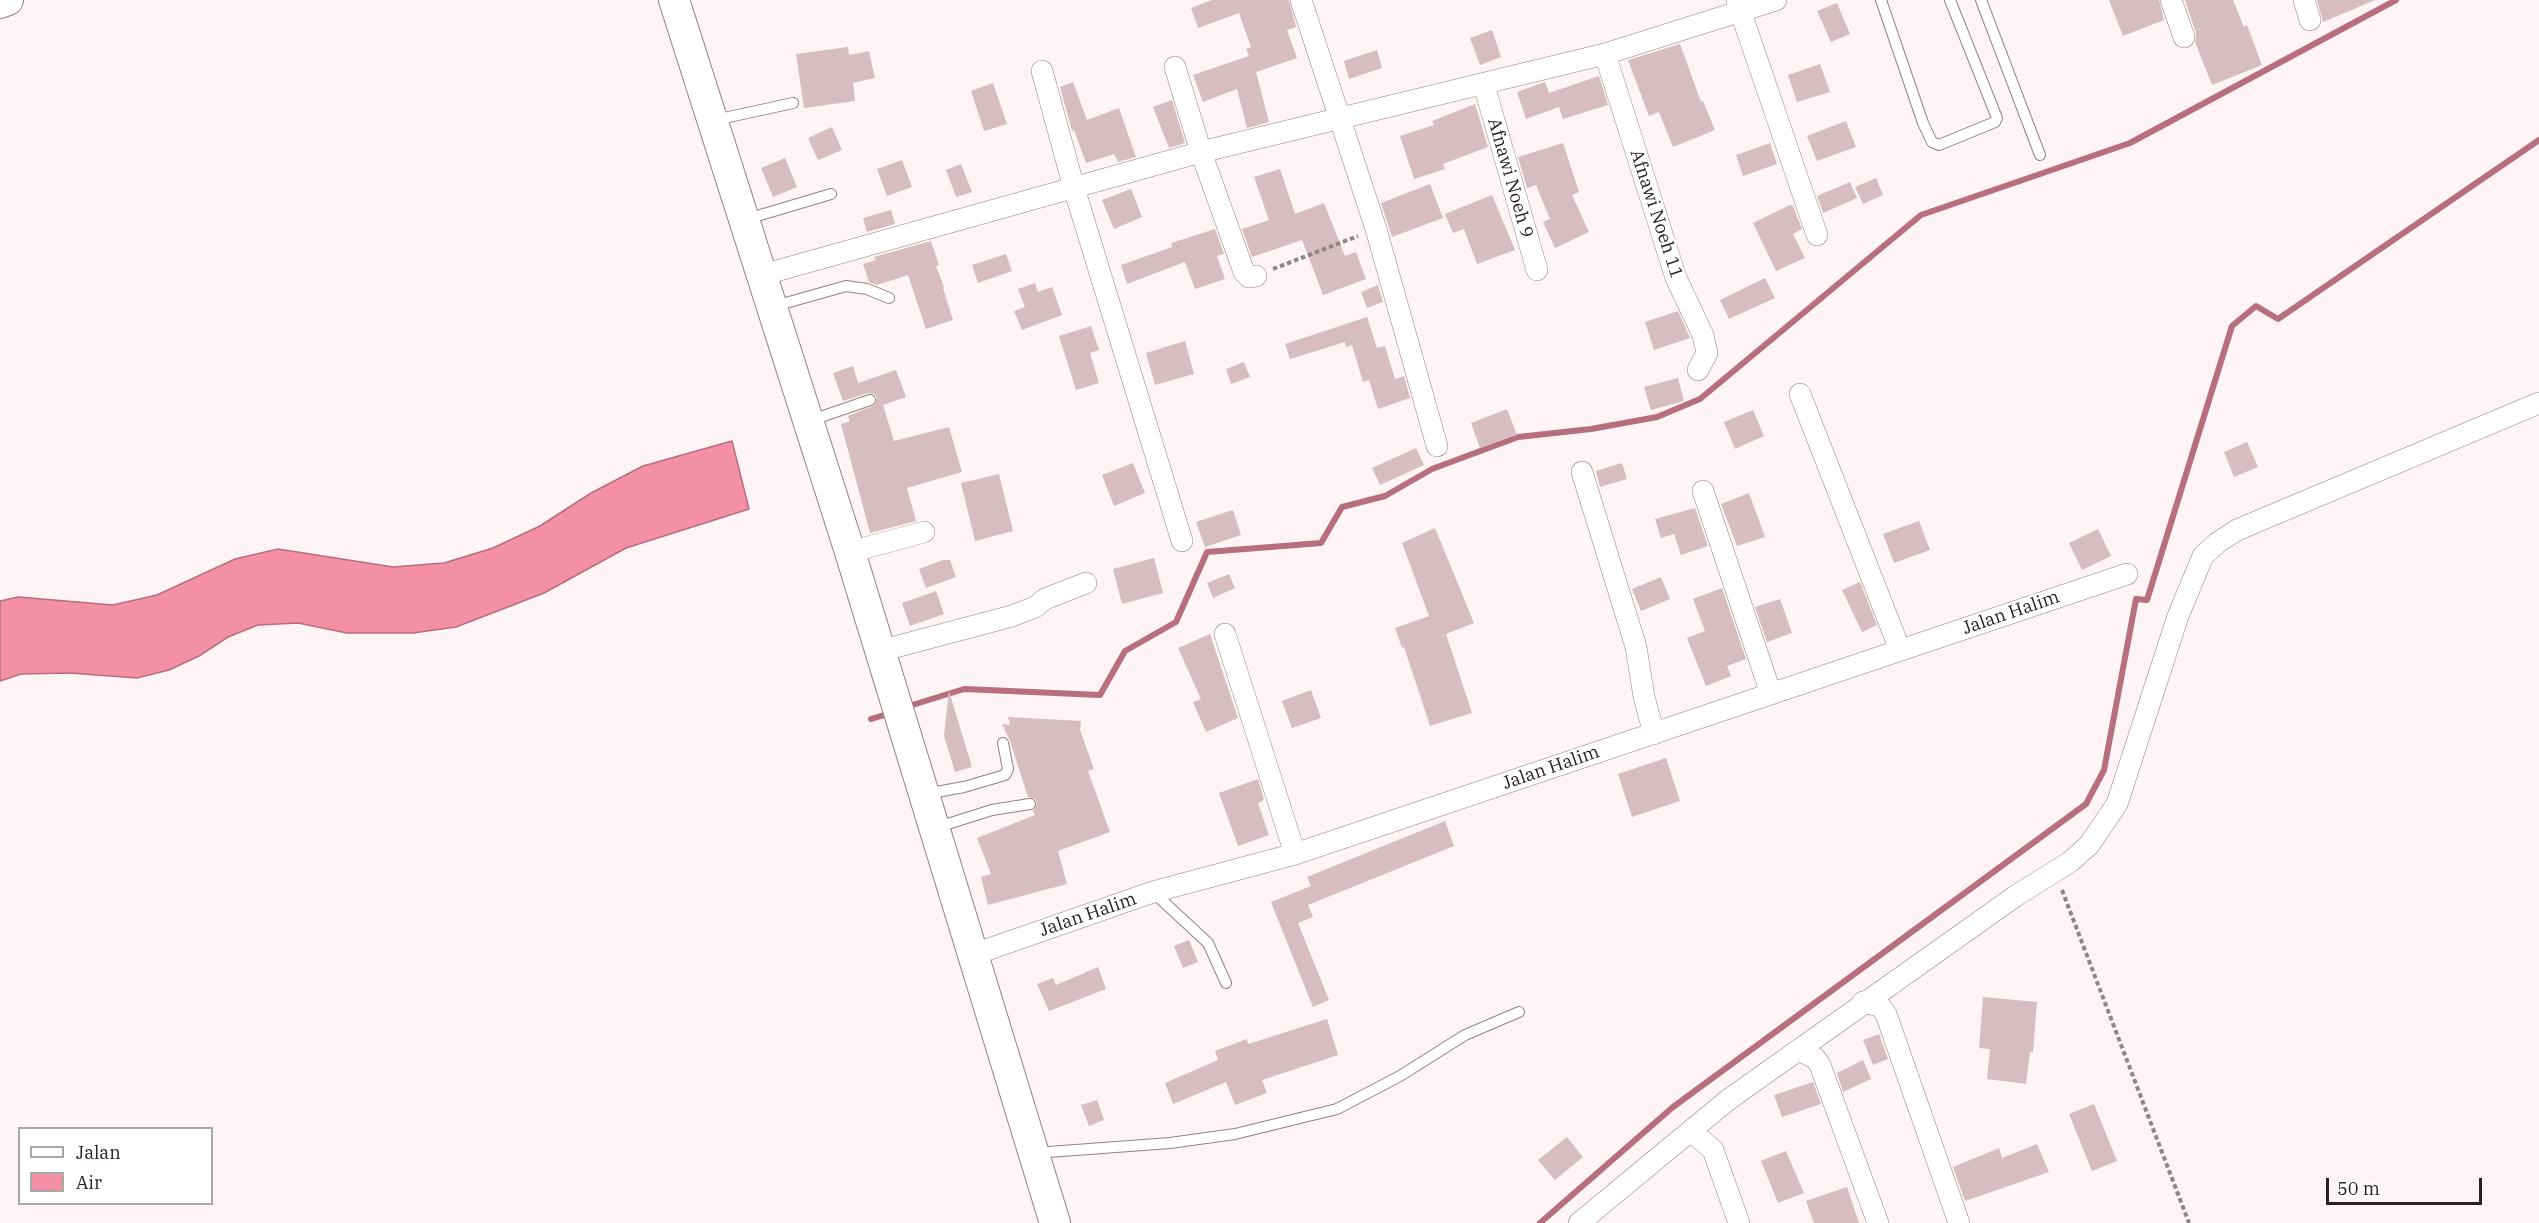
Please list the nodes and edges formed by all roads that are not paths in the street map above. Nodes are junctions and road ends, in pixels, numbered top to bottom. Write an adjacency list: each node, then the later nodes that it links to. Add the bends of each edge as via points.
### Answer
1 (8, 0): 10 (main road)
2 (674, 0): 20 (main road)
3 (1301, 0): 19 (street)
4 (1776, 0): 11 (street)
5 (1881, 0): 6 (lane, via 1923,123 1932,142 1938,145 1997,118)
6 (1950, 0)
7 (1982, 0): 22 (lane)
8 (2171, 0): 13 (street)
9 (2304, 0): 12 (street)
10 (0, 3)
11 (1739, 6): 14 (street); 26 (street)
12 (2310, 20)
13 (2184, 37)
14 (1605, 54): 17 (street); 32 (street, Afnawi Noeh 11, via 1676,278 1703,335 1707,353)
15 (1175, 67): 21 (street)
16 (1042, 71): 23 (street)
17 (1484, 85): 19 (street); 27 (street, Afnawi Noeh 9)
18 (794, 103): 20 (lane)
19 (1341, 119): 21 (street); 37 (street)
20 (713, 120): 25 (main road)
21 (1201, 152): 23 (street); 29 (street, via 1244,272)
22 (2040, 155)
23 (1074, 188): 28 (street); 41 (street)
24 (831, 194): 25 (lane)
25 (744, 220): 28 (main road)
26 (1817, 235)
27 (1536, 270)
28 (762, 275): 31 (main road)
29 (1257, 276)
30 (889, 298): 31 (lane, via 846,286)
31 (772, 307): 36 (main road)
32 (1698, 370)
33 (1800, 394): 46 (street)
34 (870, 400): 36 (lane)
35 (2539, 403): 58 (street, via 2237,530 2217,543 2203,556 2178,616 2117,804 2089,844 2055,873 2017,894)
36 (808, 421): 42 (main road)
37 (1437, 446)
38 (1582, 472): 49 (street, via 1636,647)
39 (1703, 491): 48 (street)
40 (924, 532): 42 (street)
41 (1182, 541)
42 (850, 552): 47 (main road)
43 (2127, 574): 46 (street, Jalan Halim)
44 (1086, 584): 47 (street, via 1012,616)
45 (1225, 634): 54 (street)
46 (1900, 650): 48 (street, Jalan Halim)
47 (880, 651): 51 (main road)
48 (1771, 694): 49 (street, Jalan Halim)
49 (1654, 734): 54 (street, Jalan Halim)
50 (1003, 743): 51 (lane, via 1008,769 1005,775)
51 (924, 794): 53 (main road)
52 (1030, 804): 53 (lane, via 992,810)
53 (934, 829): 56 (main road)
54 (1295, 854): 55 (street, Jalan Halim)
55 (1153, 892): 56 (street, Jalan Halim); 57 (lane, via 1208,944)
56 (972, 955): 62 (main road)
57 (1226, 983)
58 (1863, 1002): 60 (street); 67 (street, via 1880,1006 1886,1014)
59 (1519, 1012): 62 (lane, via 1465,1035 1337,1109 1235,1134)
60 (1797, 1050): 61 (street, via 1728,1100); 66 (street, via 1815,1058 1820,1065)
61 (1692, 1132): 63 (street); 65 (street, via 1713,1150)
62 (1033, 1153): 64 (main road)
63 (1582, 1222)
64 (1054, 1223)
65 (1739, 1223)
66 (1878, 1223)
67 (1959, 1223)

